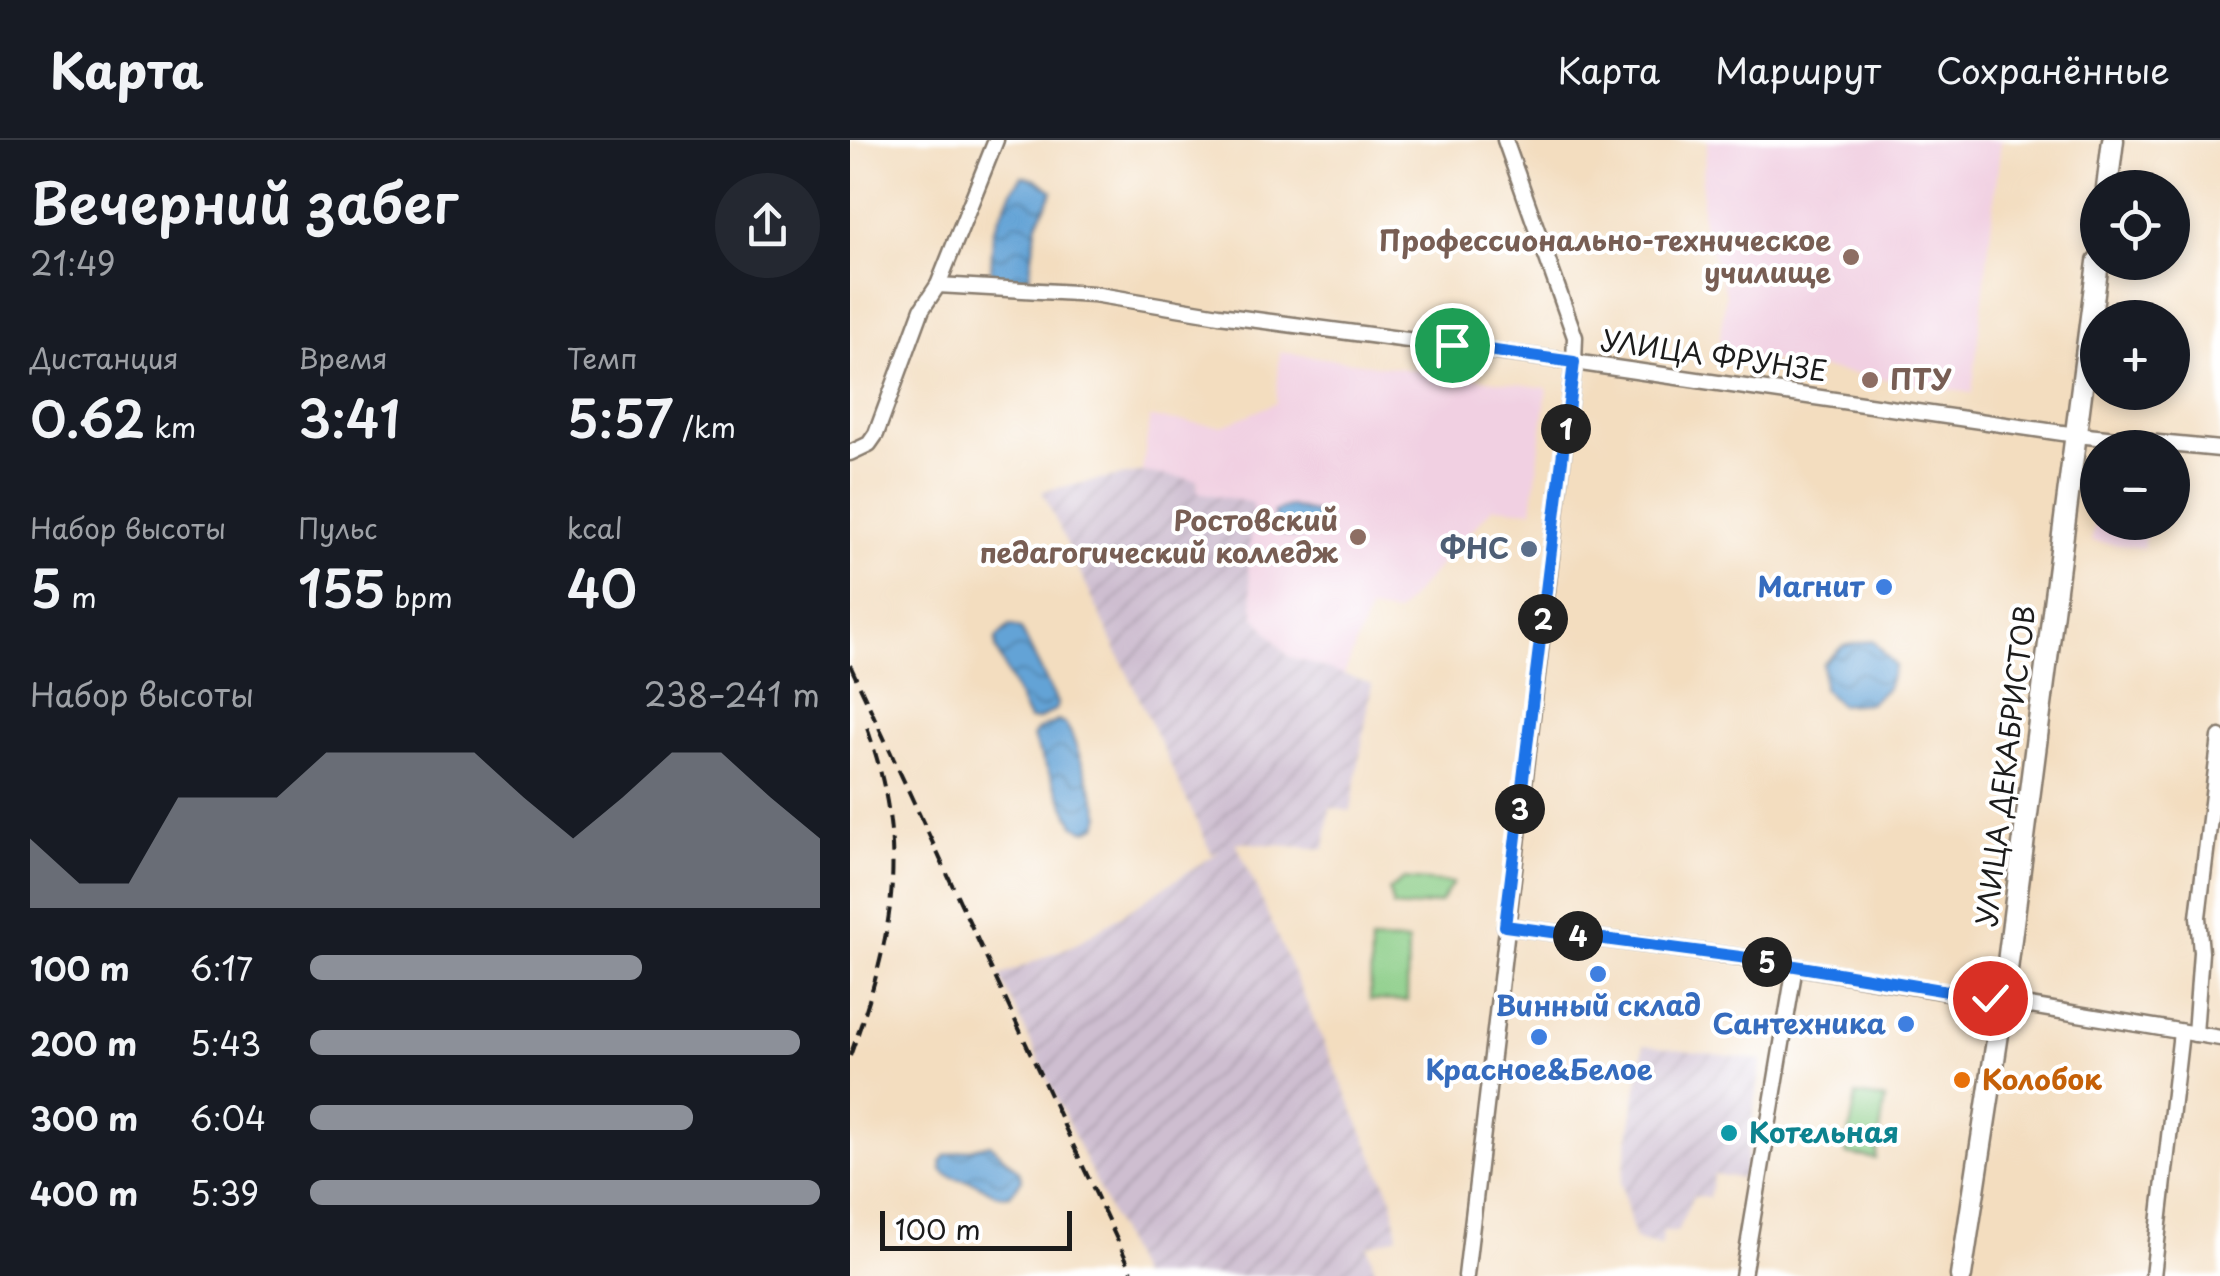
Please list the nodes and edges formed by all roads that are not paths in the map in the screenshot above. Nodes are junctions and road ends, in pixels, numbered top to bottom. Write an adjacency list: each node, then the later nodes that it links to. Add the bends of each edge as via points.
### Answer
1 (996, 140): 6 (street)
2 (1505, 140): 7 (street, via 1575,337)
3 (2113, 140): 4 (street)
4 (2109, 170)
5 (2096, 280): 8 (street, УЛИЦА ДЕКАБРИСТОВ)
6 (938, 285): 7 (street, УЛИЦА ФРУНЗЕ, via 1092,294); 10 (street, via 922,309 876,434)
7 (1574, 362): 8 (street, УЛИЦА ФРУНЗЕ); 12 (street)
8 (2076, 435): 9 (street, УЛИЦА ФРУНЗЕ); 14 (street, УЛИЦА ДЕКАБРИСТОВ)
9 (2220, 450)
10 (850, 454)
11 (2220, 737): 15 (street)
12 (1505, 926): 13 (street); 17 (street)
13 (1795, 966): 14 (street); 18 (street)
14 (2004, 1001): 15 (street); 19 (street, УЛИЦА ДЕКАБРИСТОВ)
15 (2188, 1033): 16 (street); 20 (street)
16 (2220, 1038)
17 (1466, 1276)
18 (1743, 1276)
19 (1961, 1276)
20 (2153, 1276)

